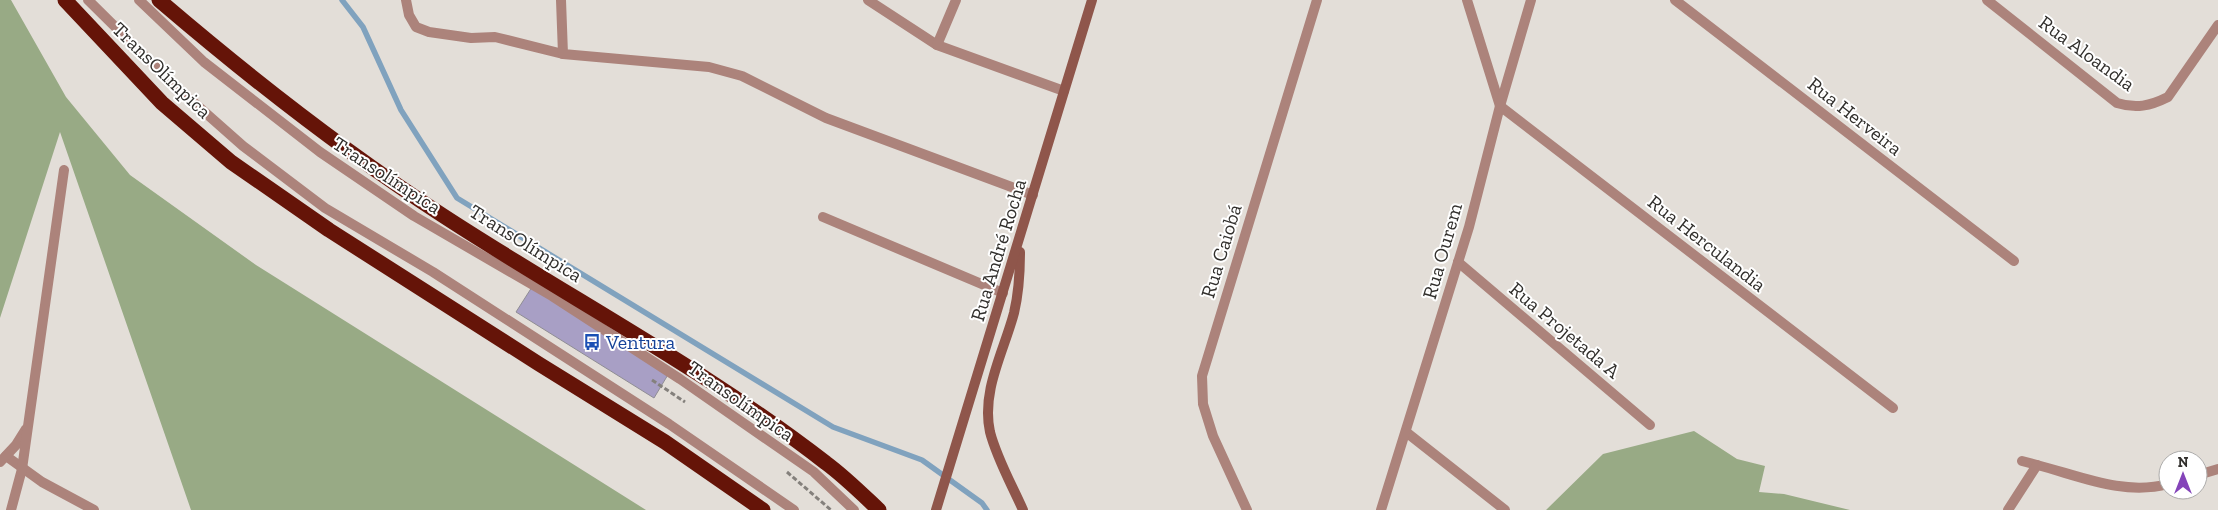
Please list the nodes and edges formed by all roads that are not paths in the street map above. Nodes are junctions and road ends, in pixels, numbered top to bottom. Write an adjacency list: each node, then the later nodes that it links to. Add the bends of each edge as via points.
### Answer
1 (65, 0): 39 (highway, TransOlímpica, via 162,103 231,162 329,230 665,442)
2 (88, 0): 40 (street, Transolímpica, via 174,85 243,146 325,208 433,272 669,424)
3 (139, 0): 41 (street, Transolímpica, via 204,62 320,152 414,216 552,296 680,379 814,472)
4 (159, 0): 42 (highway, TransOlímpica, via 239,68 339,145 441,215 768,420 828,464)
5 (406, 0): 17 (street, via 416,27 429,32 471,38 496,37)
6 (561, 0): 17 (street)
7 (868, 0): 16 (street)
8 (956, 0): 16 (street)
9 (1092, 0): 18 (main road, Rua André Rocha)
10 (1317, 0): 44 (street, Rua Caiobá, via 1202,376 1203,404 1213,436)
11 (1467, 0): 19 (street)
12 (1531, 0): 19 (street, Rua Ourem)
13 (1675, 0): 24 (street, Rua Herveira)
14 (1987, 0): 15 (street, Rua Aloandia, via 2118,102 2131,108 2156,104 2168,97)
15 (2218, 25)
16 (937, 45): 18 (street)
17 (563, 54): 21 (street, via 709,67 742,76 826,118)
18 (1064, 91): 21 (main road, Rua André Rocha)
19 (1500, 106): 25 (street, Rua Ourem); 27 (street, Rua Herculandia)
20 (64, 170): 29 (street)
21 (1033, 195): 23 (main road, Rua André Rocha)
22 (822, 217): 26 (street)
23 (1020, 239): 26 (main road, Rua André Rocha); 43 (main road, via 1019,290 988,406 990,432)
24 (2014, 261)
25 (1458, 262): 28 (street, Rua Projetada A); 30 (street, Rua Ourem)
26 (1003, 293): 36 (main road, Rua André Rocha)
27 (1893, 408)
28 (1650, 424)
29 (28, 426): 31 (street); 34 (street)
30 (1406, 432): 45 (street, Rua Ourem); 46 (street)
31 (3, 459): 34 (street)
32 (2022, 461): 33 (street)
33 (2037, 465): 35 (street, via 2119,487); 47 (street)
34 (22, 469): 37 (street); 38 (street)
35 (2158, 486)
36 (938, 505)
37 (11, 510)
38 (94, 510)
39 (763, 510)
40 (794, 510)
41 (854, 510)
42 (879, 510)
43 (1023, 510)
44 (1247, 510)
45 (1381, 510)
46 (1505, 510)
47 (2008, 510)

